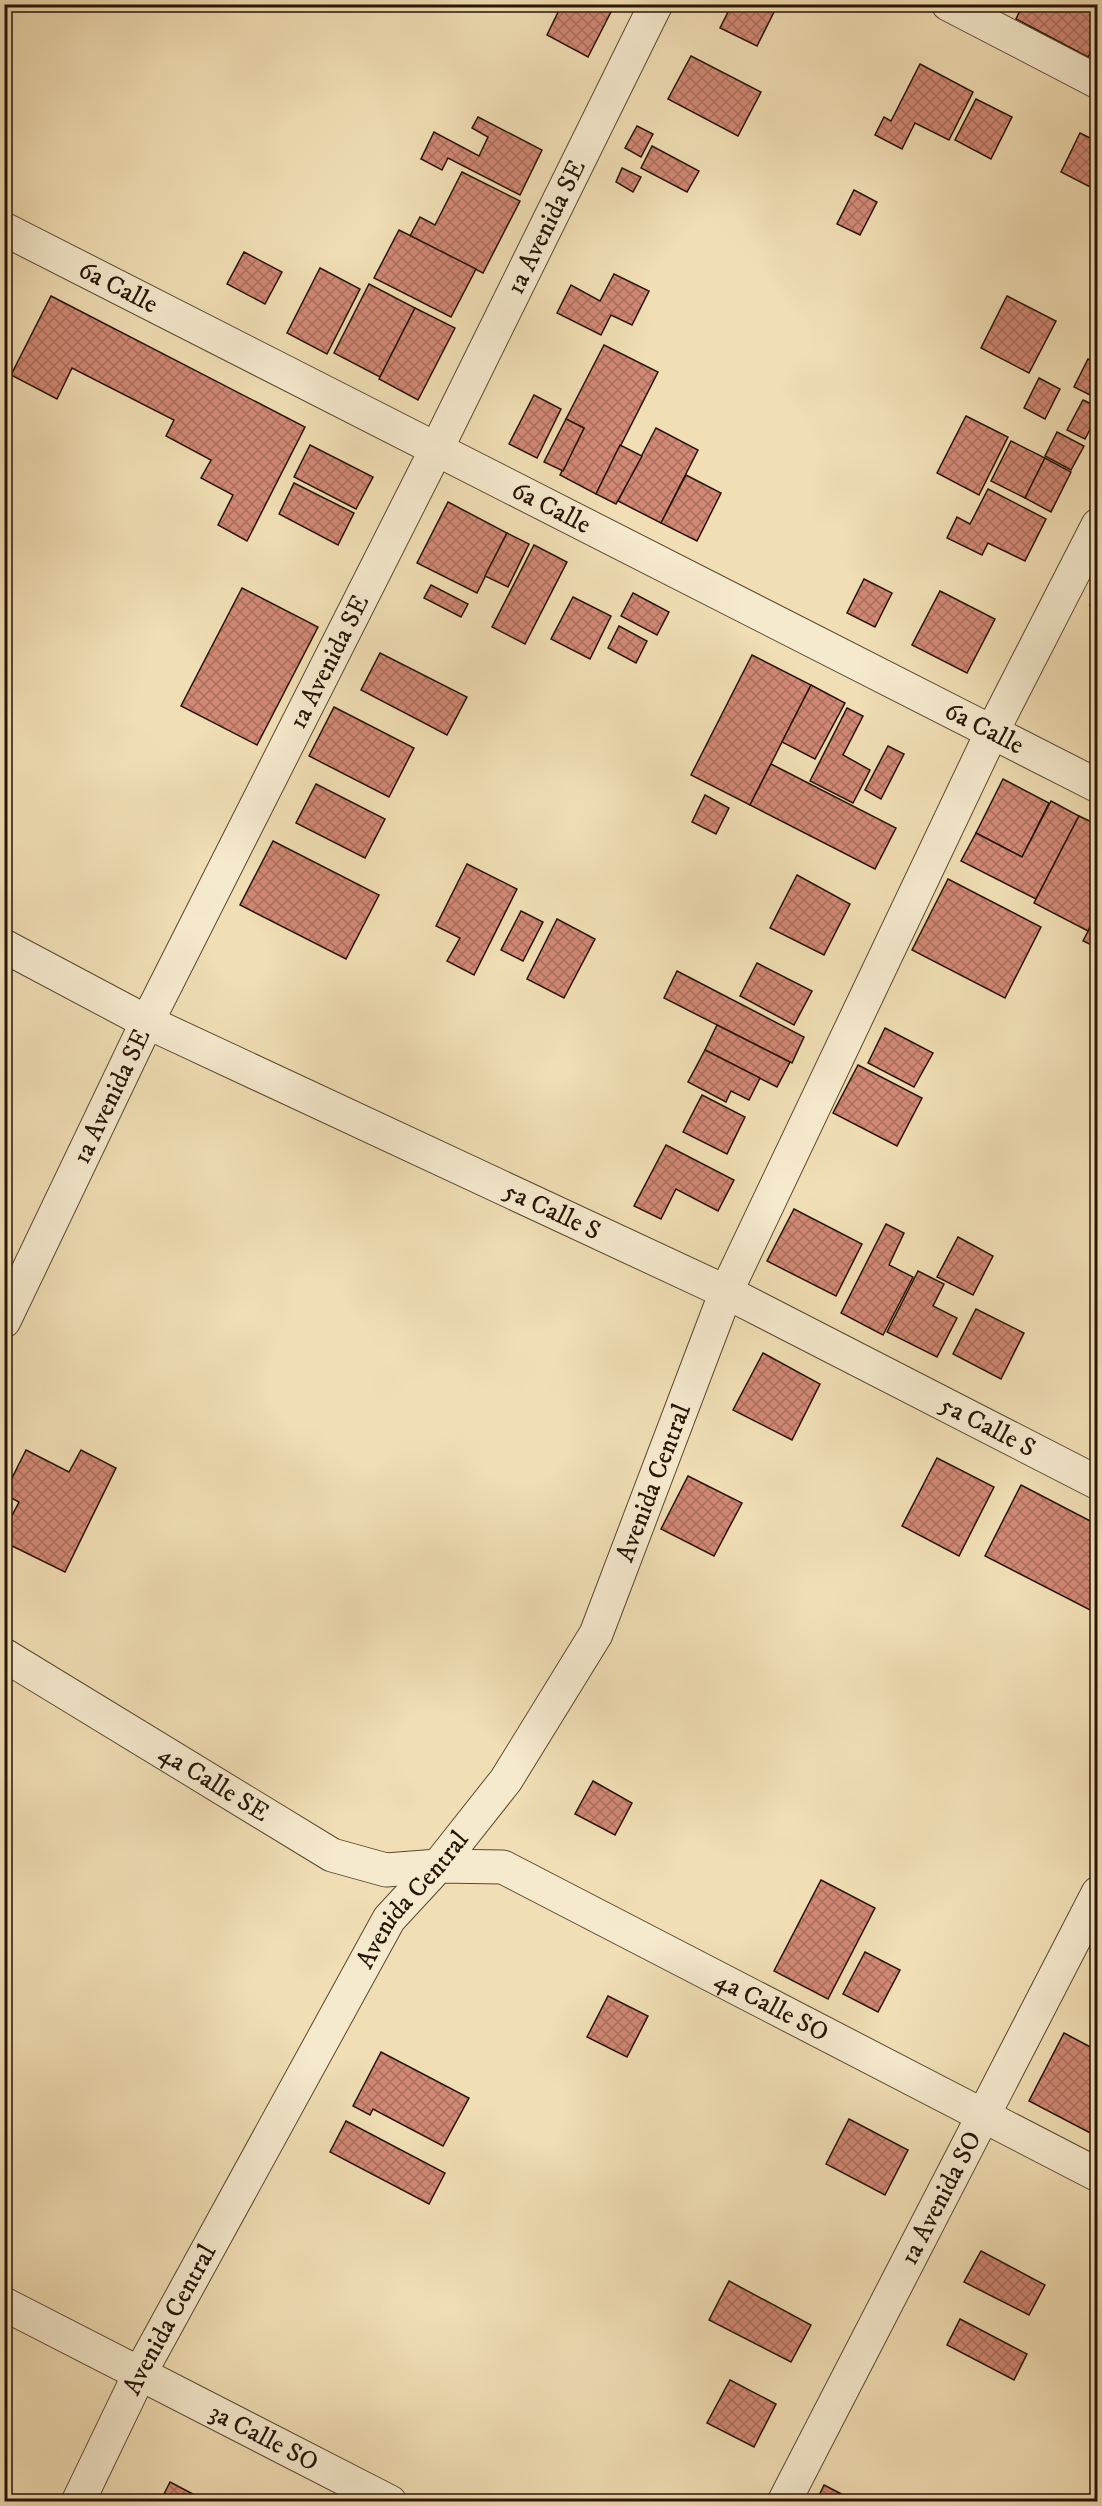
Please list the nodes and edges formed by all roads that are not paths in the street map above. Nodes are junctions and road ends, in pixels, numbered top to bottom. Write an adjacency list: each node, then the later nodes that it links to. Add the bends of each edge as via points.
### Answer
1 (656, 4): 5 (street, 1a Avenida SE)
2 (948, 4): 3 (street)
3 (1098, 82)
4 (4, 229): 5 (street, 6a Calle)
5 (436, 450): 7 (street, 6a Calle); 10 (street, 1a Avenida SE)
6 (1098, 525): 7 (street, Avenida Central)
7 (992, 732): 8 (street, 6a Calle); 11 (street, Avenida Central)
8 (1098, 786)
9 (4, 946): 10 (street, 5a Calle S)
10 (147, 1022): 11 (street, 5a Calle S); 12 (street, 1a Avenida SE)
11 (726, 1292): 13 (street, 5a Calle S); 15 (street, Avenida Central, via 596,1634 506,1780)
12 (4, 1321)
13 (1098, 1483)
14 (4, 1655): 15 (street, 4a Calle SE, via 332,1855 386,1870)
15 (438, 1866): 17 (street, 4a Calle SO, via 503,1867); 20 (street, Avenida Central, via 389,1919)
16 (1098, 1893): 17 (street, 1a Avenida SO)
17 (983, 2116): 18 (street, 4a Calle SO); 23 (street, 1a Avenida SO)
18 (1098, 2175)
19 (4, 2304): 20 (street, 3a Calle SO)
20 (140, 2373): 21 (street, Avenida Central); 22 (street, 3a Calle SO)
21 (78, 2502)
22 (390, 2502)
23 (784, 2502)

